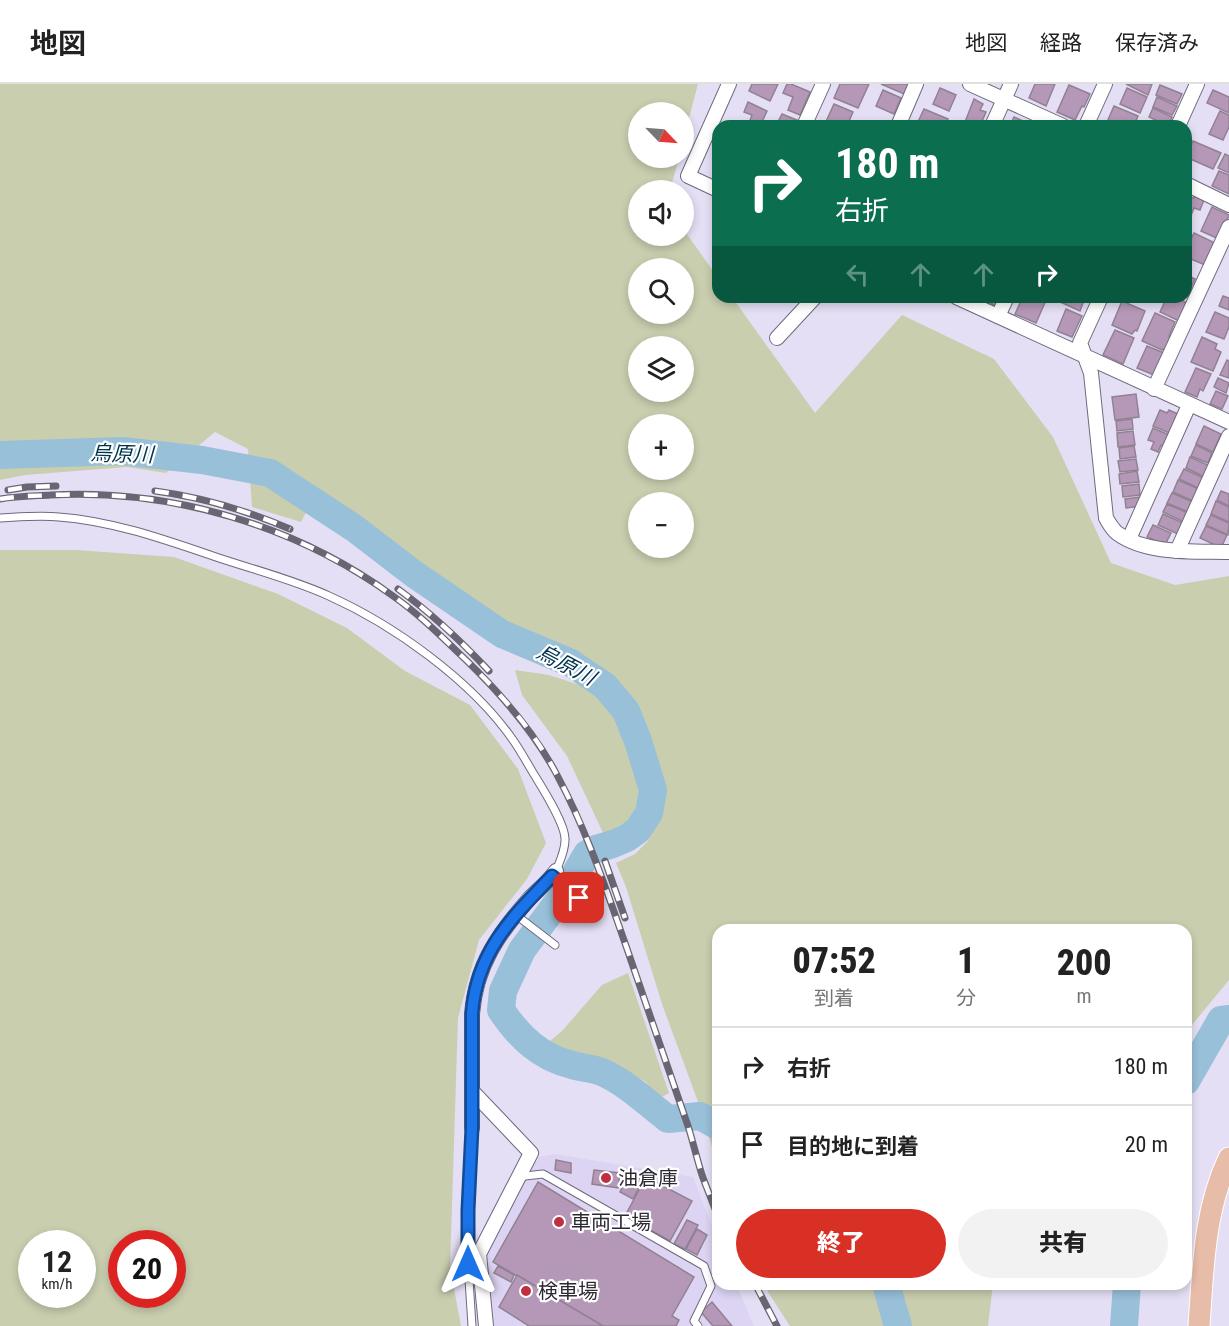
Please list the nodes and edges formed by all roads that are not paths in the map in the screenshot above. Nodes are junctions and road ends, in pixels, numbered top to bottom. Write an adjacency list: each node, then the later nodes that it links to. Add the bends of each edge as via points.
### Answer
1 (729, 84): 9 (street)
2 (823, 84): 10 (street)
3 (916, 84): 11 (street)
4 (970, 84): 8 (street)
5 (1011, 84): 8 (street)
6 (1105, 84): 14 (street)
7 (1197, 84): 15 (street)
8 (1004, 99): 12 (street); 13 (street)
9 (713, 120)
10 (807, 120)
11 (901, 120)
12 (995, 120)
13 (1050, 120)
14 (1089, 120)
15 (1181, 120)
16 (712, 122): 17 (street, via 688,176)
17 (712, 187)
18 (1192, 187): 19 (street)
19 (1229, 205)
20 (1229, 227): 28 (street)
21 (809, 303): 26 (street)
22 (969, 303): 25 (street)
23 (1004, 303): 25 (street)
24 (1098, 303): 27 (street, via 1080,343)
25 (998, 316): 27 (street)
26 (777, 338)
27 (1085, 357): 28 (street); 33 (street, via 1091,373 1106,518 1115,532)
28 (1154, 389): 29 (street)
29 (1189, 405): 30 (street); 33 (street)
30 (1229, 422)
31 (1229, 436): 34 (street)
32 (0, 518): 36 (lane, via 59,517 147,534 327,595 383,626 440,665 480,701 513,740 566,838)
33 (1129, 539): 34 (street, via 1139,545)
34 (1177, 551): 35 (street)
35 (1229, 552)
36 (555, 876): 37 (lane); 38 (street, via 531,897)
37 (586, 904)
38 (519, 918): 39 (lane); 40 (street, via 490,949 473,996)
39 (555, 945)
40 (472, 1091): 41 (street); 43 (street, via 531,1154)
41 (472, 1128): 44 (lane, via 468,1264)
42 (1229, 1158): 47 (main road, via 1210,1212)
43 (520, 1174): 45 (street, via 479,1254); 46 (lane, via 543,1174 704,1266 711,1286 694,1321)
44 (472, 1326)
45 (486, 1326)
46 (698, 1326)
47 (1198, 1326)

